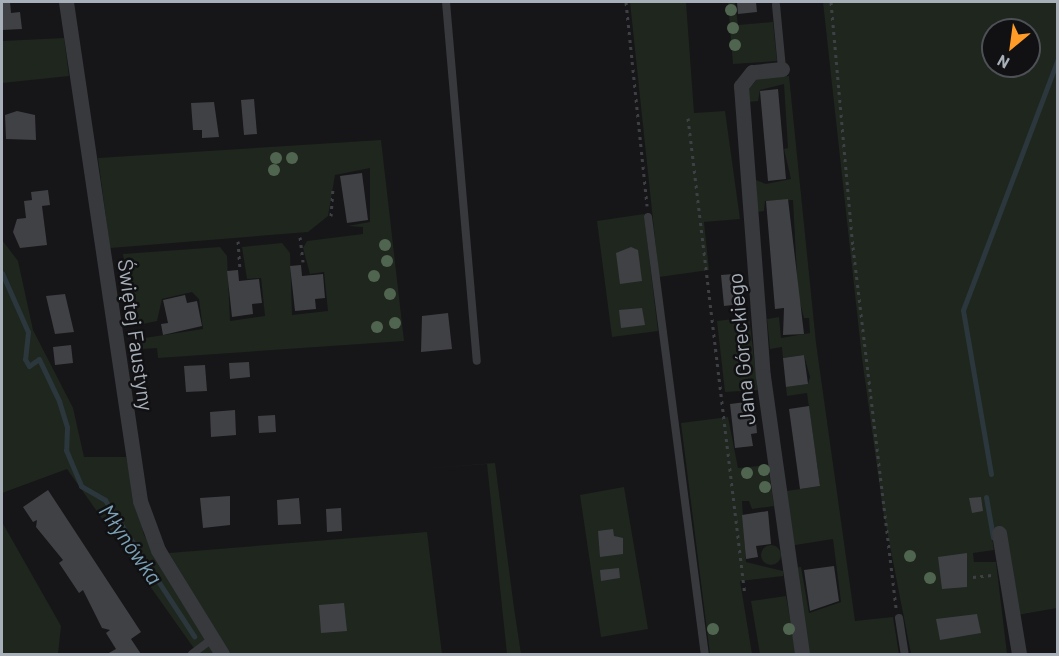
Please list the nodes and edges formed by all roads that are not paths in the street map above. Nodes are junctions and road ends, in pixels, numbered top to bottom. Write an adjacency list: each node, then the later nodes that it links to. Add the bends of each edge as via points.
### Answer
1 (66, 2): 9 (street, Świętej Faustyny, via 141,501 158,550)
2 (446, 2): 6 (lane)
3 (776, 5): 4 (lane)
4 (782, 69): 13 (street, Jana Góreckiego, via 752,72 741,86 767,412)
5 (648, 217): 12 (lane)
6 (477, 361)
7 (999, 533): 15 (street)
8 (899, 618): 14 (lane)
9 (212, 639): 10 (lane); 11 (street, Świętej Faustyny)
10 (192, 654)
11 (222, 654)
12 (705, 654)
13 (802, 654)
14 (905, 654)
15 (1019, 654)

